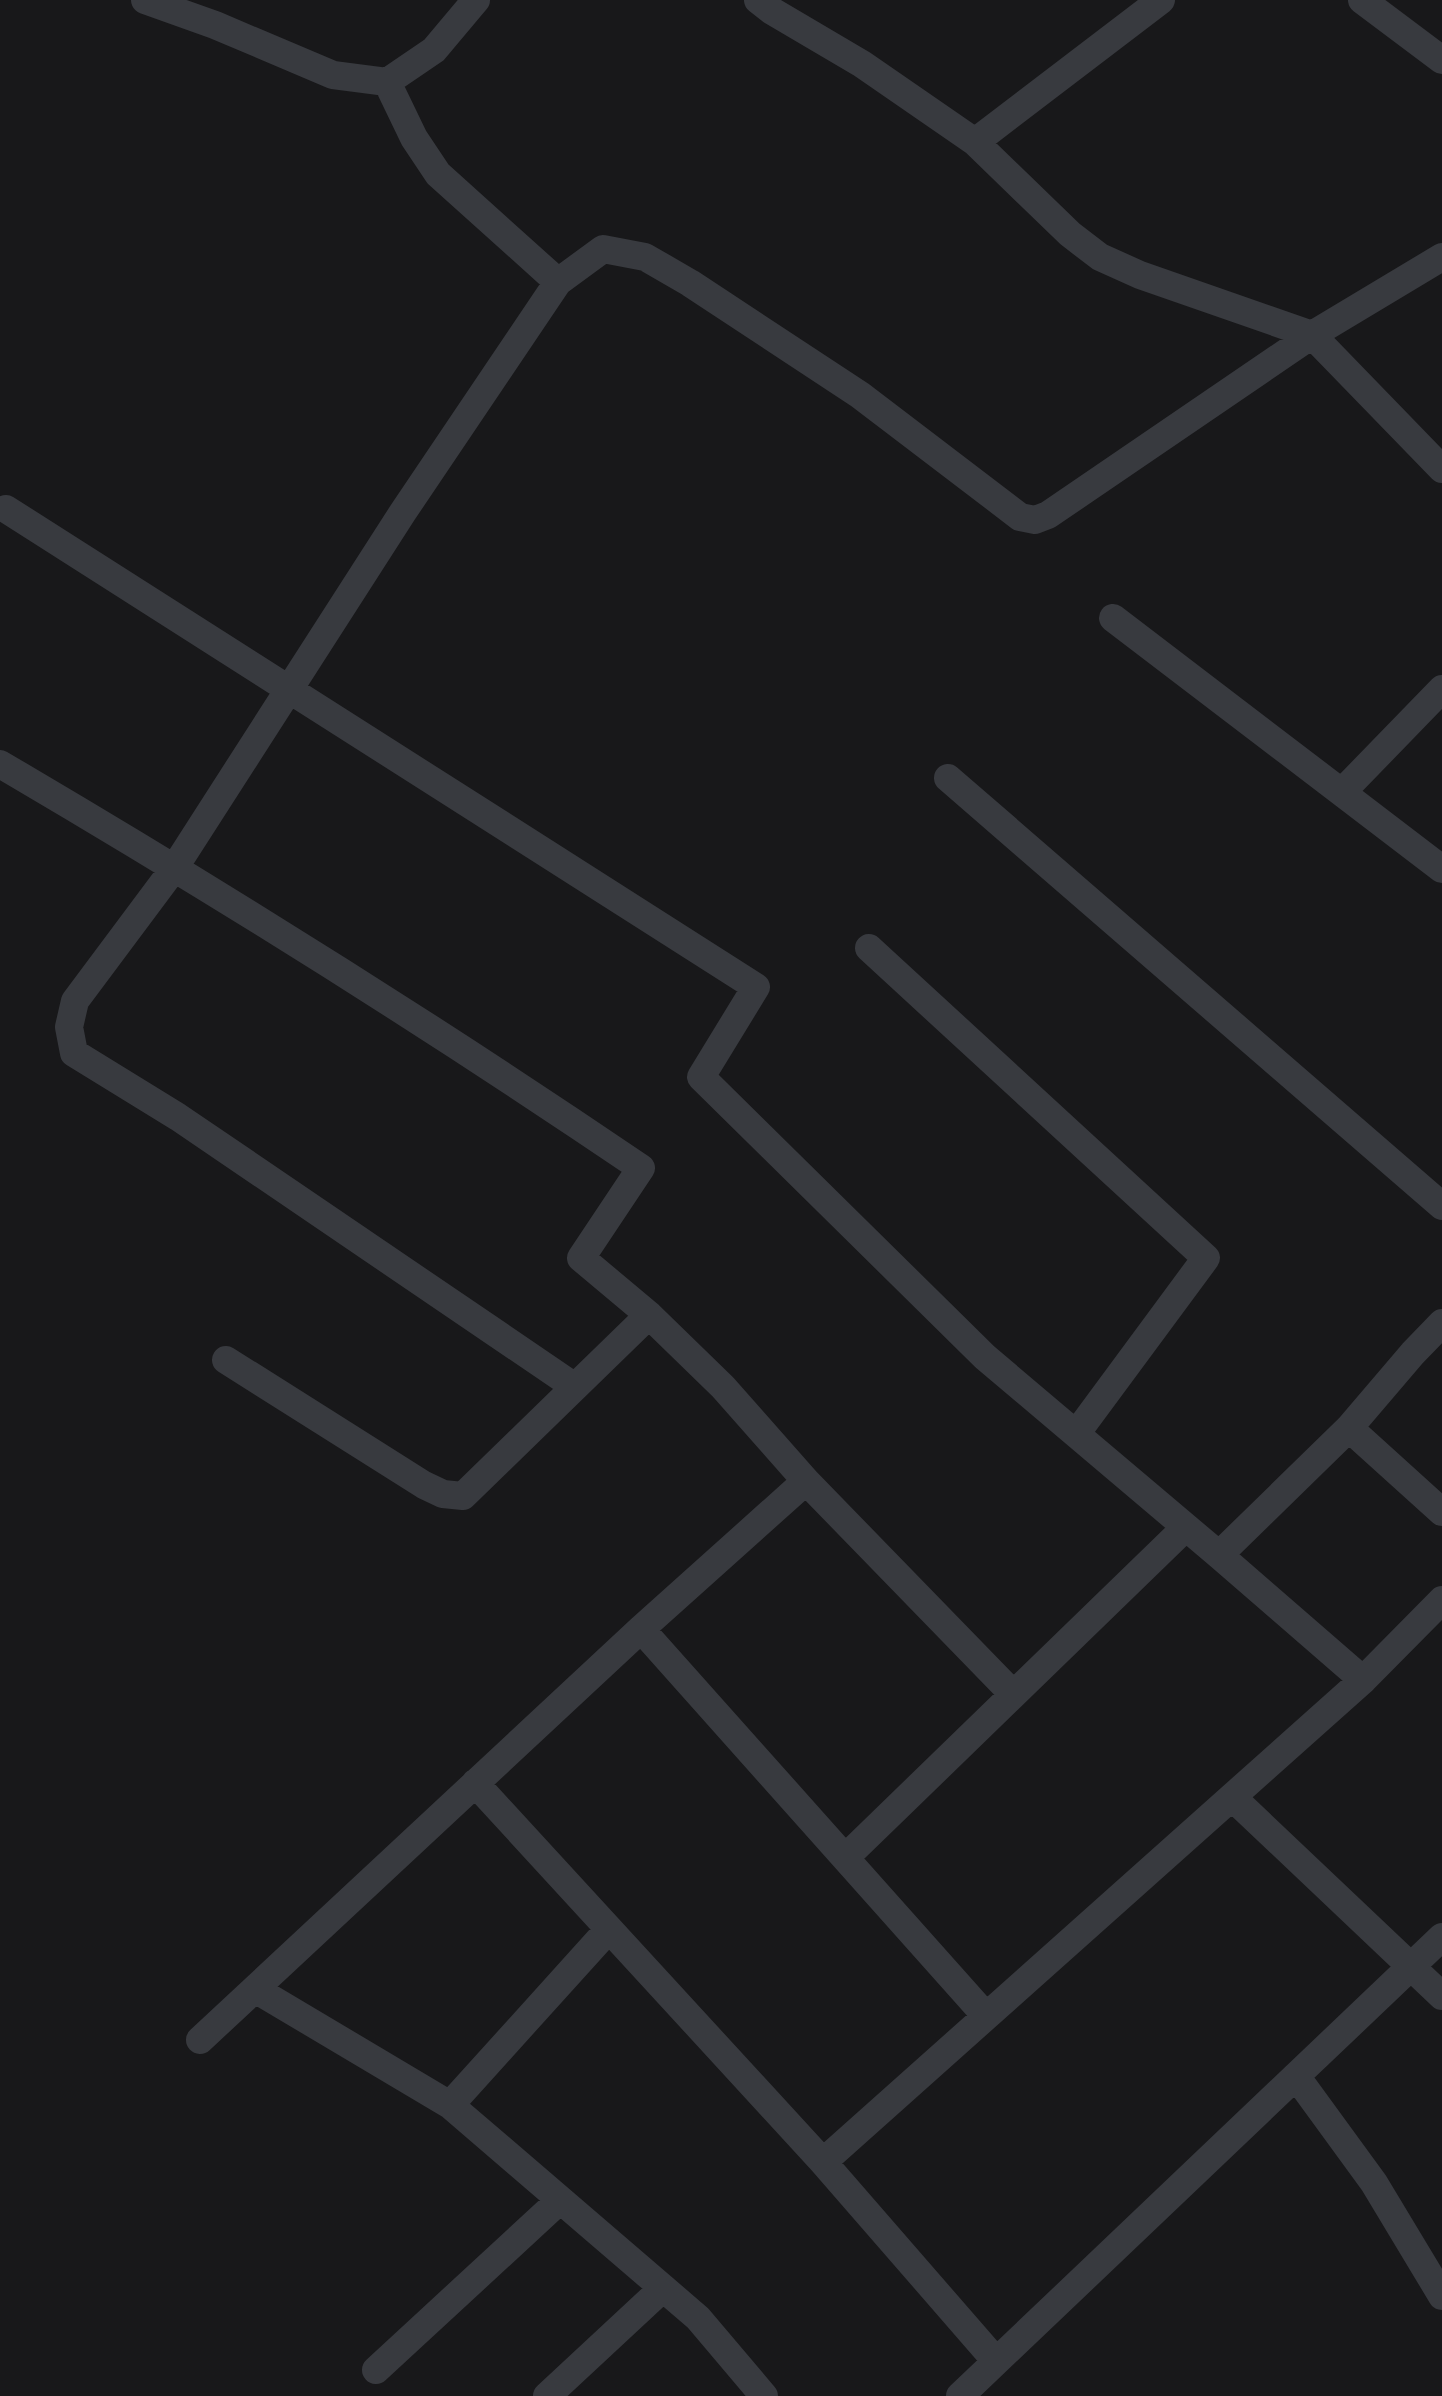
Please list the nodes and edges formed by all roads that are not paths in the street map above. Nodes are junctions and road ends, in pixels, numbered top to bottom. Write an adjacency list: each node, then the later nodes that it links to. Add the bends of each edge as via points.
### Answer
1 (145, 0): 7 (street, via 215,25 333,76)
2 (476, 0): 7 (street, via 434,50)
3 (1161, 0): 8 (street)
4 (1362, 0): 6 (street)
5 (772, 4): 8 (street)
6 (1442, 60)
7 (386, 82): 10 (street, via 414,138 438,174)
8 (975, 142): 11 (street, via 1070,234 1100,257 1140,275)
9 (1442, 257): 11 (street)
10 (558, 282): 11 (street, via 603,249 644,257 690,283 860,395 1020,517 1036,520 1048,515); 15 (street, via 404,512)
11 (1312, 335): 12 (street)
12 (1442, 469)
13 (6, 509): 15 (street)
14 (1113, 618): 19 (street)
15 (291, 689): 20 (street); 29 (street, via 756,987 701,1077 985,1357)
16 (1442, 689): 19 (street)
17 (0, 764): 20 (street)
18 (948, 778): 23 (street)
19 (1342, 792): 21 (street)
20 (175, 867): 24 (street, via 514,1082 641,1168 581,1258); 27 (street, via 75,1001 69,1027 74,1053 178,1117)
21 (1442, 869)
22 (869, 948): 29 (street, via 1206,1258)
23 (1442, 1206)
24 (649, 1315): 27 (street); 30 (street, via 722,1387)
25 (1442, 1322): 28 (street)
26 (226, 1360): 27 (street, via 424,1485 443,1494 463,1496)
27 (575, 1387)
28 (1349, 1428): 31 (street); 33 (street)
29 (1076, 1434): 32 (street)
30 (806, 1481): 35 (street); 37 (street)
31 (1442, 1512)
32 (1186, 1527): 33 (street); 37 (street)
33 (1219, 1555): 36 (street)
34 (1442, 1600): 36 (street)
35 (641, 1630): 38 (street); 40 (street)
36 (1363, 1680): 39 (street)
37 (1013, 1694): 40 (street)
38 (475, 1783): 41 (street); 44 (street)
39 (1232, 1797): 43 (street); 46 (street)
40 (846, 1857): 46 (street)
41 (609, 1929): 49 (street); 50 (street)
42 (1442, 1937): 43 (street)
43 (1410, 1967): 45 (street); 48 (street)
44 (255, 1989): 47 (street); 49 (street)
45 (1442, 1996)
46 (986, 2016): 50 (street)
47 (200, 2040)
48 (1296, 2076): 53 (street, via 1374,2183); 54 (street)
49 (450, 2105): 51 (street)
50 (823, 2162): 54 (street)
51 (559, 2201): 52 (street); 55 (street)
52 (662, 2289): 56 (street); 57 (street, via 698,2318)
53 (1442, 2296)
54 (996, 2361): 58 (street)
55 (376, 2370)
56 (547, 2396)
57 (764, 2396)
58 (960, 2396)

